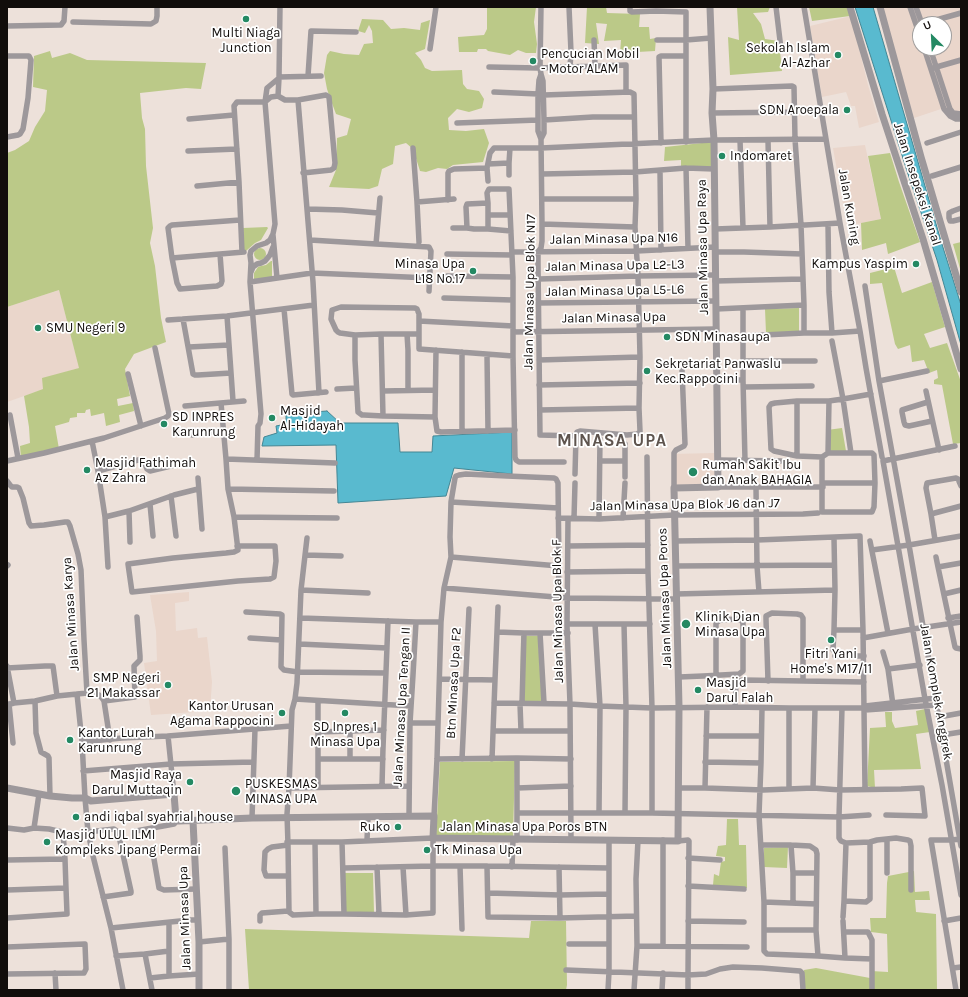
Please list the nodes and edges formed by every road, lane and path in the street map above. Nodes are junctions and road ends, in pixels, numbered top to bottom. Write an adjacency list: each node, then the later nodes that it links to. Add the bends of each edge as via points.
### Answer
1 (65, 7): 19 (street, via 64,21 61,24)
2 (157, 7): 18 (street, via 156,21 152,24)
3 (280, 7): 39 (street)
4 (436, 7): 25 (street)
5 (541, 7): 36 (street, Jalan Minasa Upa Blok N17)
6 (569, 7): 34 (street)
7 (630, 7): 14 (street, via 632,12)
8 (710, 7): 21 (street, Jalan Minasa Upa Raya)
9 (776, 7): 26 (street)
10 (804, 7): 61 (street, Jalan Kuning)
11 (850, 7): 186 (street, Jalan Insepeksi Kanal)
12 (880, 7): 142 (street)
13 (910, 7): 16 (street)
14 (656, 9): 24 (street, via 686,12)
15 (961, 13): 17 (street)
16 (916, 16)
17 (950, 16)
18 (73, 22)
19 (7, 26)
20 (356, 32): 37 (street, via 311,31)
21 (711, 38): 24 (street); 40 (street, Jalan Minasa Upa Raya)
22 (594, 40): 32 (street)
23 (657, 40): 24 (street)
24 (686, 40): 28 (street)
25 (430, 49)
26 (781, 49)
27 (7, 56): 59 (street, via 29,56 31,60 23,129 18,136)
28 (686, 56): 65 (street); 66 (street, via 659,58)
29 (928, 56): 35 (street)
30 (931, 56): 35 (street)
31 (961, 60): 35 (street)
32 (595, 65): 34 (street); 42 (street, via 626,65)
33 (489, 67): 36 (street)
34 (570, 67): 36 (street)
35 (933, 67): 47 (street); 48 (street)
36 (540, 68): 43 (street, Jalan Minasa Upa Blok N17, via 543,81)
37 (308, 76): 38 (street); 39 (street)
38 (321, 76)
39 (279, 78): 44 (street); 46 (street, via 267,88)
40 (713, 90): 49 (street, via 793,86); 50 (street, Jalan Minasa Upa Raya)
41 (494, 92): 43 (street)
42 (626, 92): 43 (street); 53 (street, via 634,94)
43 (541, 95): 56 (street, Jalan Minasa Upa Blok N17)
44 (278, 96): 45 (street, via 285,100); 46 (street, via 271,97)
45 (298, 100): 81 (street); 81 (street, via 326,95 329,97 335,163 334,168 330,170)
46 (265, 102): 52 (street, via 237,102 234,106); 112 (street, via 275,224)
47 (944, 109): 48 (street); 55 (street, via 950,116)
48 (950, 109): 51 (street, via 953,113)
49 (795, 112): 50 (street); 60 (street)
50 (712, 113): 62 (street, Jalan Minasa Upa Raya)
51 (961, 114)
52 (234, 115): 54 (street); 69 (street)
53 (634, 117): 56 (street); 68 (street)
54 (189, 119)
55 (961, 119)
56 (541, 120): 57 (street); 72 (street, Jalan Minasa Upa Blok N17, via 544,133)
57 (457, 123)
58 (961, 132): 67 (street)
59 (7, 137)
60 (795, 139): 61 (street); 64 (street); 103 (street)
61 (826, 139): 100 (street, Jalan Kuning)
62 (714, 140): 63 (street); 65 (street); 78 (street, Jalan Minasa Upa Raya)
63 (740, 140): 64 (street); 108 (street)
64 (768, 140): 105 (street)
65 (686, 142): 66 (street)
66 (661, 143): 68 (street)
67 (928, 143)
68 (635, 144): 72 (street); 80 (street)
69 (237, 148): 73 (street); 86 (street)
70 (413, 148): 91 (street)
71 (510, 148): 72 (street); 74 (street); 75 (street, via 494,148)
72 (541, 148): 82 (street, Jalan Minasa Upa Blok N17)
73 (188, 151)
74 (509, 163): 75 (street); 83 (street)
75 (487, 166): 85 (street); 91 (street, via 454,169 449,172 451,200)
76 (961, 167): 84 (street)
77 (686, 168): 78 (street); 79 (street); 117 (street)
78 (714, 169): 110 (street, Jalan Minasa Upa Raya)
79 (660, 171): 80 (street); 118 (street)
80 (635, 172): 82 (street); 89 (street)
81 (303, 173): 94 (street)
82 (542, 174): 90 (street, Jalan Minasa Upa Blok N17)
83 (509, 175)
84 (932, 176)
85 (488, 181)
86 (240, 182): 87 (street); 99 (street)
87 (197, 186)
88 (380, 198): 95 (street)
89 (636, 198): 90 (street); 104 (street)
90 (542, 199): 101 (street, Jalan Minasa Upa Blok N17)
91 (417, 202): 114 (street)
92 (488, 203): 96 (street); 97 (street, via 489,189 512,189); 107 (street, via 467,204)
93 (961, 208): 98 (street, via 949,214 949,218 950,221)
94 (307, 209): 95 (street); 113 (street)
95 (378, 214): 116 (street)
96 (488, 215): 97 (street); 109 (street)
97 (510, 215): 111 (street)
98 (961, 219)
99 (240, 220): 122 (street); 128 (street, via 170,226 168,228)
100 (840, 223): 102 (street); 162 (street, Jalan Kuning)
101 (542, 224): 104 (street); 123 (street, Jalan Minasa Upa Blok N17, via 542,241)
102 (828, 224): 103 (street); 164 (street)
103 (801, 225): 105 (street); 127 (street)
104 (635, 227): 121 (street)
105 (770, 227): 108 (street)
106 (453, 228): 107 (street)
107 (467, 228): 109 (street)
108 (743, 228): 110 (street)
109 (488, 229): 111 (street)
110 (714, 229): 119 (street, Jalan Minasa Upa Raya)
111 (511, 231): 124 (street)
112 (273, 234): 115 (street); 120 (street, via 270,240)
113 (310, 240): 116 (street); 130 (street)
114 (419, 242)
115 (274, 244): 129 (street, via 268,258 261,264 256,264); 134 (street)
116 (376, 244): 135 (street, via 429,247)
117 (688, 248): 118 (street, Jalan Minasa Upa N16); 119 (street, Jalan Minasa Upa N16)
118 (661, 250): 121 (street, Jalan Minasa Upa N16)
119 (715, 250): 127 (street, Jalan Minasa Upa N16); 136 (street, Jalan Minasa Upa Raya)
120 (251, 251): 122 (street); 129 (street)
121 (637, 251): 123 (street, Jalan Minasa Upa N16); 132 (street)
122 (242, 252): 125 (street)
123 (538, 252): 124 (street, Jalan Minasa Upa N16); 137 (street, Jalan Minasa Upa Blok N17)
124 (512, 253): 126 (street, Jalan Minasa Upa N16); 133 (street)
125 (220, 254): 128 (street); 128 (street, via 222,281 217,286 180,288 177,285)
126 (447, 254)
127 (802, 254): 138 (street)
128 (172, 258)
129 (250, 272): 139 (street)
130 (312, 273): 134 (street); 135 (street); 148 (street)
131 (447, 276): 133 (street)
132 (638, 276): 136 (street, Jalan Minasa Upa L2-L3); 137 (street, Jalan Minasa Upa L2-L3); 146 (street)
133 (513, 277): 144 (street)
134 (277, 278): 139 (street)
135 (430, 278): 141 (street)
136 (715, 278): 138 (street, Jalan Minasa Upa L2-L3); 145 (street, Jalan Minasa Upa Raya)
137 (538, 279): 147 (street, Jalan Minasa Upa Blok N17)
138 (803, 279): 149 (street)
139 (250, 282): 153 (street)
140 (865, 286): 178 (street, Jalan Komplek Anggrek)
141 (429, 291)
142 (961, 292)
143 (444, 298): 144 (street)
144 (512, 300): 158 (street)
145 (716, 301): 146 (street, Jalan Minasa Upa L5-L6); 152 (street, Jalan Minasa Upa Raya)
146 (638, 302): 147 (street, Jalan Minasa Upa L5-L6); 160 (street)
147 (538, 303): 161 (street, Jalan Minasa Upa Blok N17)
148 (314, 305): 151 (street); 205 (street)
149 (804, 305): 150 (street); 163 (street)
150 (743, 308): 152 (street); 169 (street)
151 (284, 309): 153 (street); 205 (street, via 292,394)
152 (716, 309): 159 (street, Jalan Minasa Upa Raya)
153 (253, 313): 154 (street); 242 (street, via 261,414)
154 (227, 316): 155 (street); 171 (street)
155 (183, 319): 156 (street); 172 (street)
156 (168, 320)
157 (419, 321): 158 (street, Jalan Minasa Upa); 167 (street); 168 (street, via 419,312 416,308 337,307 332,310 331,319 338,332)
158 (513, 329): 161 (street, Jalan Minasa Upa); 181 (street)
159 (716, 329): 160 (street, Jalan Minasa Upa); 191 (street, Jalan Minasa Upa Raya)
160 (639, 330): 161 (street, Jalan Minasa Upa); 182 (street)
161 (539, 331): 183 (street, Jalan Minasa Upa Blok N17)
162 (860, 331): 164 (street); 180 (street, Jalan Kuning)
163 (804, 333): 164 (street); 169 (street)
164 (832, 333)
165 (381, 334): 166 (street); 168 (street); 202 (street)
166 (407, 334): 167 (street); 175 (street)
167 (419, 334): 174 (street)
168 (355, 335): 198 (street)
169 (743, 336): 184 (street)
170 (832, 341): 207 (street)
171 (229, 345): 172 (street); 189 (street)
172 (189, 347): 189 (street, via 192,371 195,375)
173 (155, 348): 221 (street, via 169,414 165,418)
174 (419, 349): 175 (street); 176 (street)
175 (408, 350): 200 (street)
176 (436, 350): 177 (street); 201 (street)
177 (462, 352): 179 (street); 224 (street)
178 (875, 353): 180 (street); 193 (street, Jalan Komplek Anggrek)
179 (487, 354): 181 (street); 225 (street)
180 (864, 354): 206 (street, Jalan Kuning)
181 (513, 356): 223 (street)
182 (640, 357): 183 (street); 194 (street)
183 (539, 360): 195 (street, Jalan Minasa Upa Blok N17)
184 (743, 361): 185 (street); 192 (street)
185 (815, 361)
186 (961, 369)
187 (682, 370): 262 (street, via 685,444 674,453)
188 (928, 371): 193 (street)
189 (231, 373): 211 (street)
190 (128, 374): 221 (street)
191 (717, 380): 192 (street); 243 (street, Jalan Minasa Upa Raya)
192 (743, 380): 197 (street)
193 (879, 382): 241 (street, Jalan Komplek Anggrek)
194 (640, 383): 195 (street); 215 (street)
195 (539, 385): 216 (street, Jalan Minasa Upa Blok N17)
196 (812, 386): 197 (street)
197 (744, 387): 244 (street)
198 (356, 388): 199 (street); 218 (street, via 358,412 362,415)
199 (337, 389)
200 (408, 390): 201 (street); 202 (street)
201 (435, 390): 219 (street)
202 (383, 391): 218 (street)
203 (926, 391): 212 (street)
204 (326, 392): 205 (street)
205 (319, 393)
206 (871, 394): 207 (street); 240 (street, Jalan Kuning)
207 (843, 399): 210 (street); 234 (street)
208 (244, 401): 211 (street)
209 (797, 401): 210 (street); 235 (street); 235 (street, via 775,403 769,407 771,449)
210 (829, 401): 233 (street)
211 (233, 402): 213 (street)
212 (928, 402): 220 (street); 220 (street, via 902,410 904,422 909,426)
213 (221, 403): 214 (street); 222 (street)
214 (185, 406)
215 (639, 408): 216 (street); 227 (street, via 640,432 637,434 580,431)
216 (540, 410): 227 (street, Jalan Minasa Upa Blok N17, via 540,435)
217 (10, 415): 238 (street)
218 (383, 416): 219 (street)
219 (435, 417): 224 (street, via 437,431)
220 (932, 421): 232 (street)
221 (142, 426): 229 (street)
222 (224, 430): 226 (street); 239 (street)
223 (515, 430): 225 (street); 249 (street, via 517,461)
224 (462, 431): 225 (street)
225 (488, 431)
226 (192, 435)
227 (576, 436): 253 (street)
228 (600, 439): 246 (street)
229 (92, 441): 238 (street); 252 (street)
230 (625, 444): 247 (street)
231 (956, 446): 232 (street)
232 (939, 450): 241 (street)
233 (828, 453): 234 (street); 236 (street)
234 (851, 454): 257 (street, via 874,454)
235 (797, 456): 236 (street)
236 (822, 456): 258 (street)
237 (647, 457): 278 (street)
238 (18, 458): 245 (street)
239 (226, 459): 242 (street); 264 (street)
240 (883, 459): 241 (street); 298 (street, Jalan Kuning)
241 (892, 459): 296 (street, Jalan Komplek Anggrek)
242 (257, 460): 250 (street)
243 (718, 460): 244 (street); 260 (street, Jalan Minasa Upa Raya)
244 (745, 460): 248 (street)
245 (7, 461)
246 (600, 461): 247 (street); 283 (street)
247 (623, 461): 282 (street)
248 (781, 461)
249 (564, 462)
250 (335, 463)
251 (179, 464): 252 (street, via 150,471 144,461 138,460)
252 (98, 471): 276 (street)
253 (575, 474)
254 (198, 478): 263 (street)
255 (7, 481): 372 (street, Jalan Minasa Karya, via 10,486 19,488 31,526 65,522 70,526 81,570)
256 (575, 483): 281 (street, Jalan Minasa Upa Blok F)
257 (875, 483): 258 (street); 272 (street, Jalan Minasa Upa Blok J6 dan J7, via 872,512)
258 (822, 485): 261 (street); 272 (street)
259 (961, 486): 274 (street, via 956,478 927,483)
260 (718, 487): 261 (street); 262 (street)
261 (756, 487): 273 (street)
262 (674, 488): 275 (street, Jalan Minasa Upa Poros)
263 (198, 489): 266 (street); 284 (street)
264 (228, 489): 265 (street); 277 (street)
265 (334, 492)
266 (171, 496): 268 (street); 286 (street)
267 (451, 502): 270 (street); 270 (street, via 455,478 461,474 554,478 558,483); 303 (street)
268 (150, 504): 271 (street); 285 (street)
269 (961, 506): 274 (street)
270 (558, 508): 280 (street)
271 (129, 511): 276 (street); 293 (street)
272 (820, 512): 273 (street, Jalan Minasa Upa Blok J6 dan J7)
273 (756, 513): 275 (street, Jalan Minasa Upa Blok J6 dan J7); 290 (street)
274 (931, 514): 291 (street)
275 (674, 515): 278 (street, Jalan Minasa Upa Blok J6 dan J7); 292 (street, Jalan Minasa Upa Poros)
276 (105, 517): 310 (street)
277 (234, 517): 279 (street); 299 (street)
278 (647, 517): 282 (street, Jalan Minasa Upa Blok J6 dan J7); 295 (street)
279 (337, 518)
280 (558, 518): 281 (street, Jalan Minasa Upa Blok J6 dan J7); 307 (street)
281 (571, 518): 283 (street, Jalan Minasa Upa Blok J6 dan J7); 297 (street, Jalan Minasa Upa Blok F)
282 (623, 518): 283 (street, Jalan Minasa Upa Blok J6 dan J7)
283 (599, 519)
284 (202, 529)
285 (153, 536)
286 (176, 536)
287 (961, 536): 291 (street)
288 (307, 538): 301 (street)
289 (834, 538): 290 (street); 306 (street); 344 (street, via 860,536)
290 (757, 540): 292 (street); 309 (street)
291 (935, 540): 296 (street)
292 (675, 541): 308 (street, Jalan Minasa Upa Poros)
293 (130, 542)
294 (870, 542): 300 (street)
295 (648, 545): 297 (street); 312 (street)
296 (908, 545): 298 (street); 341 (street, Jalan Komplek Anggrek)
297 (568, 546): 313 (street, Jalan Minasa Upa Blok F)
298 (899, 546): 300 (street); 342 (street, Jalan Komplek Anggrek)
299 (237, 548): 299 (street, via 275,546 272,579 132,592 128,564 234,552)
300 (872, 550): 349 (street)
301 (305, 554): 302 (street); 315 (street)
302 (341, 556)
303 (451, 557): 307 (street); 314 (street)
304 (936, 557): 311 (street)
305 (961, 563): 311 (street)
306 (834, 565): 309 (street); 316 (street)
307 (559, 566): 322 (street)
308 (676, 566): 309 (street); 321 (street, Jalan Minasa Upa Poros)
309 (757, 566): 318 (street)
310 (108, 567)
311 (938, 567): 320 (street)
312 (648, 571): 313 (street); 324 (street)
313 (567, 572): 323 (street, Jalan Minasa Upa Blok F)
314 (444, 588): 322 (street); 334 (street)
315 (301, 590): 319 (street); 330 (street)
316 (835, 590): 318 (street); 343 (street)
317 (961, 590): 320 (street)
318 (759, 592): 321 (street)
319 (368, 593)
320 (944, 594): 331 (street)
321 (677, 596): 324 (street); 365 (street, Jalan Minasa Upa Poros)
322 (558, 598): 323 (street)
323 (568, 598): 324 (street); 336 (street, Jalan Minasa Upa Blok F)
324 (649, 599): 339 (street)
325 (498, 607): 345 (street)
326 (469, 609): 367 (street, Btn Minasa Upa F2)
327 (246, 612): 352 (street, via 281,614)
328 (961, 616): 331 (street)
329 (137, 617): 378 (street, via 140,660 134,666 135,697)
330 (301, 618): 332 (street); 353 (street)
331 (948, 618): 340 (street)
332 (388, 621): 333 (street); 354 (street)
333 (416, 622): 334 (street, Jalan Minasa Upa Tengan II); 389 (street, Jalan Minasa Upa Tengan II)
334 (441, 622): 366 (street)
335 (961, 622): 340 (street)
336 (568, 624): 337 (street); 348 (street, Jalan Minasa Upa Blok F)
337 (595, 624): 338 (street); 390 (street)
338 (624, 624): 339 (street); 391 (street)
339 (650, 624): 395 (street)
340 (950, 624): 341 (street); 355 (street, via 955,647)
341 (923, 627): 342 (street); 375 (street, Jalan Komplek Anggrek)
342 (914, 629): 349 (street); 359 (street, Jalan Komplek Anggrek)
343 (834, 630): 344 (street); 357 (street, via 834,653)
344 (863, 630): 351 (street)
345 (496, 632): 346 (street); 368 (street)
346 (524, 632): 347 (street); 382 (street)
347 (540, 633): 348 (street); 383 (street)
348 (568, 633): 386 (street, Jalan Minasa Upa Blok F)
349 (888, 633): 351 (street)
350 (250, 638): 352 (street)
351 (864, 638): 357 (street)
352 (281, 640): 362 (street, via 282,669)
353 (299, 644): 354 (street); 362 (street)
354 (387, 648): 363 (street)
355 (961, 649)
356 (883, 652): 361 (street)
357 (864, 656): 371 (street)
358 (7, 665): 360 (street)
359 (920, 665): 361 (street); 380 (street, Jalan Komplek Anggrek)
360 (7, 668): 374 (street, via 52,666); 384 (street)
361 (888, 669): 387 (street)
362 (298, 672): 363 (street); 376 (street)
363 (386, 673): 385 (street)
364 (716, 675): 364 (street, via 740,674 743,671 744,623 741,620 720,620 716,624); 365 (street)
365 (679, 677): 392 (street, Jalan Minasa Upa Poros)
366 (440, 679): 367 (street); 404 (street)
367 (465, 680): 368 (street); 426 (street, Btn Minasa Upa F2)
368 (495, 680): 381 (street)
369 (768, 681): 370 (street); 370 (street, via 766,616 772,613 797,614 803,618); 394 (street, via 739,681 736,684)
370 (803, 681): 371 (street)
371 (864, 682): 400 (street)
372 (87, 693): 373 (street); 378 (street, via 99,695)
373 (77, 694): 374 (street); 419 (street)
374 (57, 696): 377 (street)
375 (936, 698): 380 (street); 388 (street, Jalan Komplek Anggrek)
376 (295, 699): 379 (street); 405 (street)
377 (35, 701): 384 (street); 450 (street, via 36,733 41,752 49,758)
378 (104, 701): 418 (street)
379 (318, 701): 385 (street); 412 (street)
380 (926, 702): 387 (street); 388 (street); 482 (street, Jalan Komplek Anggrek)
381 (494, 703): 382 (street); 409 (street)
382 (521, 703): 383 (street); 410 (street)
383 (544, 703): 386 (street)
384 (10, 704): 420 (street)
385 (385, 704): 389 (street); 407 (street)
386 (570, 704): 390 (street); 411 (street, Jalan Minasa Upa Blok F)
387 (893, 705): 400 (street)
388 (937, 705): 402 (street, Jalan Komplek Anggrek)
389 (411, 706): 403 (street, Jalan Minasa Upa Tengan II)
390 (600, 706): 391 (street); 454 (street)
391 (626, 707): 395 (street); 455 (street)
392 (679, 707): 393 (street); 395 (street); 441 (street)
393 (707, 707): 394 (street); 416 (street)
394 (735, 707): 396 (street)
395 (652, 708): 456 (street)
396 (762, 708): 397 (street); 417 (street)
397 (789, 708): 398 (street); 443 (street)
398 (815, 708): 399 (street); 444 (street)
399 (842, 708): 400 (street); 447 (street)
400 (864, 708): 445 (street)
401 (961, 713): 402 (street)
402 (939, 718): 414 (street, Jalan Komplek Anggrek)
403 (410, 723): 404 (street); 435 (street, Jalan Minasa Upa Tengan II)
404 (438, 723): 425 (street)
405 (291, 726): 406 (street); 439 (street)
406 (255, 729): 415 (street); 429 (street)
407 (384, 730): 408 (street); 424 (street)
408 (350, 731): 412 (street); 423 (street)
409 (493, 731): 410 (street); 427 (street)
410 (521, 731): 411 (street)
411 (570, 731): 428 (street, Jalan Minasa Upa Blok F)
412 (318, 732): 422 (street)
413 (961, 732): 414 (street)
414 (942, 735): 476 (street, Jalan Komplek Anggrek)
415 (168, 736): 418 (street); 431 (street)
416 (706, 736): 417 (street); 430 (street)
417 (762, 736): 432 (street)
418 (110, 740): 419 (street)
419 (82, 742): 433 (street)
420 (13, 743)
421 (517, 758): 427 (street); 428 (street); 440 (street)
422 (318, 759): 423 (street); 437 (street)
423 (350, 759): 424 (street)
424 (383, 759): 434 (street)
425 (437, 759): 426 (street); 462 (street)
426 (462, 759): 427 (street)
427 (492, 759)
428 (571, 760): 436 (street, Jalan Minasa Upa Blok F)
429 (254, 762): 431 (street); 466 (street)
430 (705, 762): 432 (street); 442 (street)
431 (171, 764): 433 (street); 449 (street)
432 (761, 764): 446 (street)
433 (83, 771): 451 (street)
434 (382, 786): 435 (street); 437 (street)
435 (408, 786): 461 (street, Jalan Minasa Upa Tengan II)
436 (571, 786): 440 (street); 453 (street, Jalan Minasa Upa Blok F)
437 (318, 787): 439 (street)
438 (7, 788): 448 (street)
439 (289, 788): 464 (street)
440 (518, 788): 452 (street)
441 (678, 788): 442 (street); 457 (street)
442 (704, 788): 446 (street)
443 (789, 788): 444 (street); 446 (street)
444 (813, 788): 447 (street)
445 (865, 789): 447 (street); 460 (street, via 922,788 925,816)
446 (760, 790): 458 (street)
447 (840, 790): 463 (street)
448 (39, 794): 450 (street); 470 (street)
449 (174, 794): 451 (street, via 91,801); 467 (street)
450 (50, 796): 451 (street)
451 (85, 798): 472 (street)
452 (517, 813): 453 (street); 478 (street)
453 (571, 813): 454 (street); 474 (street, Jalan Minasa Upa Blok F)
454 (599, 813): 455 (street)
455 (625, 813): 456 (street)
456 (652, 813): 457 (street)
457 (678, 814): 458 (street); 483 (street)
458 (759, 815): 463 (street); 489 (street)
459 (868, 815): 463 (street)
460 (886, 815)
461 (409, 816): 462 (street, Jalan Minasa Upa Poros BTN); 465 (street, Jalan Minasa Upa Poros BTN)
462 (434, 816): 473 (street, Jalan Minasa Upa Poros BTN)
463 (839, 816): 486 (street, via 839,838)
464 (287, 817): 465 (street, Jalan Minasa Upa Poros BTN); 466 (street, Jalan Minasa Upa Poros BTN); 488 (street)
465 (368, 817): 477 (street)
466 (252, 818): 468 (street, Jalan Minasa Upa Poros BTN)
467 (177, 821): 468 (street, Jalan Minasa Upa Poros BTN); 471 (street, via 174,824)
468 (193, 821): 513 (street, Jalan Minasa Upa)
469 (7, 828): 470 (street)
470 (34, 828): 494 (street, via 62,832)
471 (136, 831)
472 (88, 832): 521 (street); 521 (street, via 114,829 118,832 131,892)
473 (433, 838): 477 (street); 478 (street, Jalan Minasa Upa Poros BTN); 498 (street)
474 (571, 839): 478 (street, Jalan Minasa Upa Poros BTN); 479 (street, Jalan Minasa Upa Poros BTN)
475 (887, 839): 487 (street); 509 (street); 516 (street, via 910,841)
476 (960, 839): 482 (street); 491 (street, Jalan Komplek Anggrek)
477 (367, 840): 485 (street)
478 (515, 840): 501 (street)
479 (609, 840): 480 (street, Jalan Minasa Upa Poros BTN); 506 (street)
480 (638, 840): 481 (street, Jalan Minasa Upa Poros BTN); 531 (street)
481 (663, 840): 483 (street, Jalan Minasa Upa Poros BTN); 552 (street)
482 (951, 840): 520 (street, Jalan Komplek Anggrek); 539 (street, via 931,840)
483 (678, 841): 493 (street, Jalan Minasa Upa Poros BTN, via 688,841)
484 (315, 842): 485 (street); 488 (street); 527 (street)
485 (342, 842): 505 (street)
486 (846, 842): 487 (street); 522 (street)
487 (870, 842): 522 (street, via 870,899 866,902)
488 (288, 843): 510 (street); 510 (street, via 266,850 264,870 267,876)
489 (762, 845): 490 (street); 523 (street)
490 (792, 845): 507 (street); 508 (street, via 814,848 817,854)
491 (961, 846)
492 (225, 848): 547 (street)
493 (688, 858): 497 (street); 511 (street)
494 (65, 859): 496 (street); 512 (street)
495 (154, 859): 513 (street, via 159,888)
496 (7, 860)
497 (720, 860)
498 (433, 866): 499 (street); 503 (street); 530 (street, via 433,913)
499 (460, 866): 500 (street); 543 (street)
500 (487, 866): 501 (street); 517 (street)
501 (512, 866): 504 (street)
502 (377, 867): 503 (street); 505 (street); 529 (street)
503 (403, 867): 530 (street)
504 (559, 867): 506 (street); 519 (street)
505 (344, 868): 528 (street)
506 (608, 868): 518 (street)
507 (792, 873): 508 (street); 524 (street)
508 (816, 873): 525 (street)
509 (887, 873)
510 (288, 876): 526 (street)
511 (688, 886): 514 (street); 538 (street)
512 (66, 888): 515 (street); 533 (street, via 67,914)
513 (196, 889): 536 (street, Jalan Minasa Upa)
514 (744, 889)
515 (7, 890)
516 (911, 890)
517 (488, 893): 519 (street); 534 (street, via 488,917)
518 (608, 894): 519 (street); 532 (street)
519 (560, 895): 534 (street)
520 (961, 895)
521 (103, 897): 542 (street)
522 (844, 901): 546 (street)
523 (764, 902): 524 (street); 544 (street)
524 (793, 903): 525 (street)
525 (816, 904): 545 (street)
526 (288, 911): 527 (street, via 293,915); 537 (street, via 262,913)
527 (316, 914): 528 (street)
528 (344, 914): 529 (street)
529 (379, 914): 530 (street)
530 (406, 915)
531 (636, 916): 532 (street); 551 (street)
532 (609, 917): 534 (street); 550 (street)
533 (7, 918)
534 (560, 918)
535 (961, 918): 539 (street)
536 (197, 920): 541 (street); 548 (street, Jalan Minasa Upa)
537 (260, 920)
538 (688, 920): 540 (street); 553 (street)
539 (944, 921): 563 (street)
540 (744, 922)
541 (169, 923): 542 (street); 556 (street)
542 (111, 928): 558 (street)
543 (462, 929)
544 (764, 930): 545 (street); 559 (street, via 764,951 767,954)
545 (816, 930): 559 (street)
546 (844, 932): 560 (street); 561 (street, via 868,932 872,940)
547 (228, 939): 548 (street); 578 (street)
548 (198, 942): 570 (street, Jalan Minasa Upa)
549 (569, 944): 550 (street)
550 (609, 944): 565 (street)
551 (637, 946): 552 (street); 566 (street)
552 (663, 946): 553 (street)
553 (688, 946): 555 (street); 571 (street)
554 (7, 947): 567 (street, via 85,944 84,973)
555 (747, 947)
556 (169, 952): 557 (street); 572 (street)
557 (146, 954): 558 (street); 573 (street)
558 (116, 956): 575 (street)
559 (818, 956): 560 (street)
560 (845, 958): 561 (street)
561 (872, 959): 584 (street)
562 (961, 967): 563 (street)
563 (953, 968): 585 (street)
564 (566, 970): 565 (street)
565 (609, 972): 566 (street); 579 (street)
566 (635, 972): 568 (street); 580 (street)
567 (55, 973): 569 (street); 574 (street)
568 (663, 973): 571 (street); 581 (street)
569 (7, 974)
570 (199, 974): 572 (street); 577 (street, Jalan Minasa Upa)
571 (688, 975): 582 (street); 583 (street, via 706,974 733,967 800,971)
572 (169, 976): 573 (street)
573 (150, 978): 576 (street)
574 (56, 990)
575 (123, 990)
576 (152, 990)
577 (199, 990)
578 (229, 990)
579 (608, 990)
580 (634, 990)
581 (662, 990)
582 (688, 990)
583 (803, 990)
584 (872, 990)
585 (956, 990)

